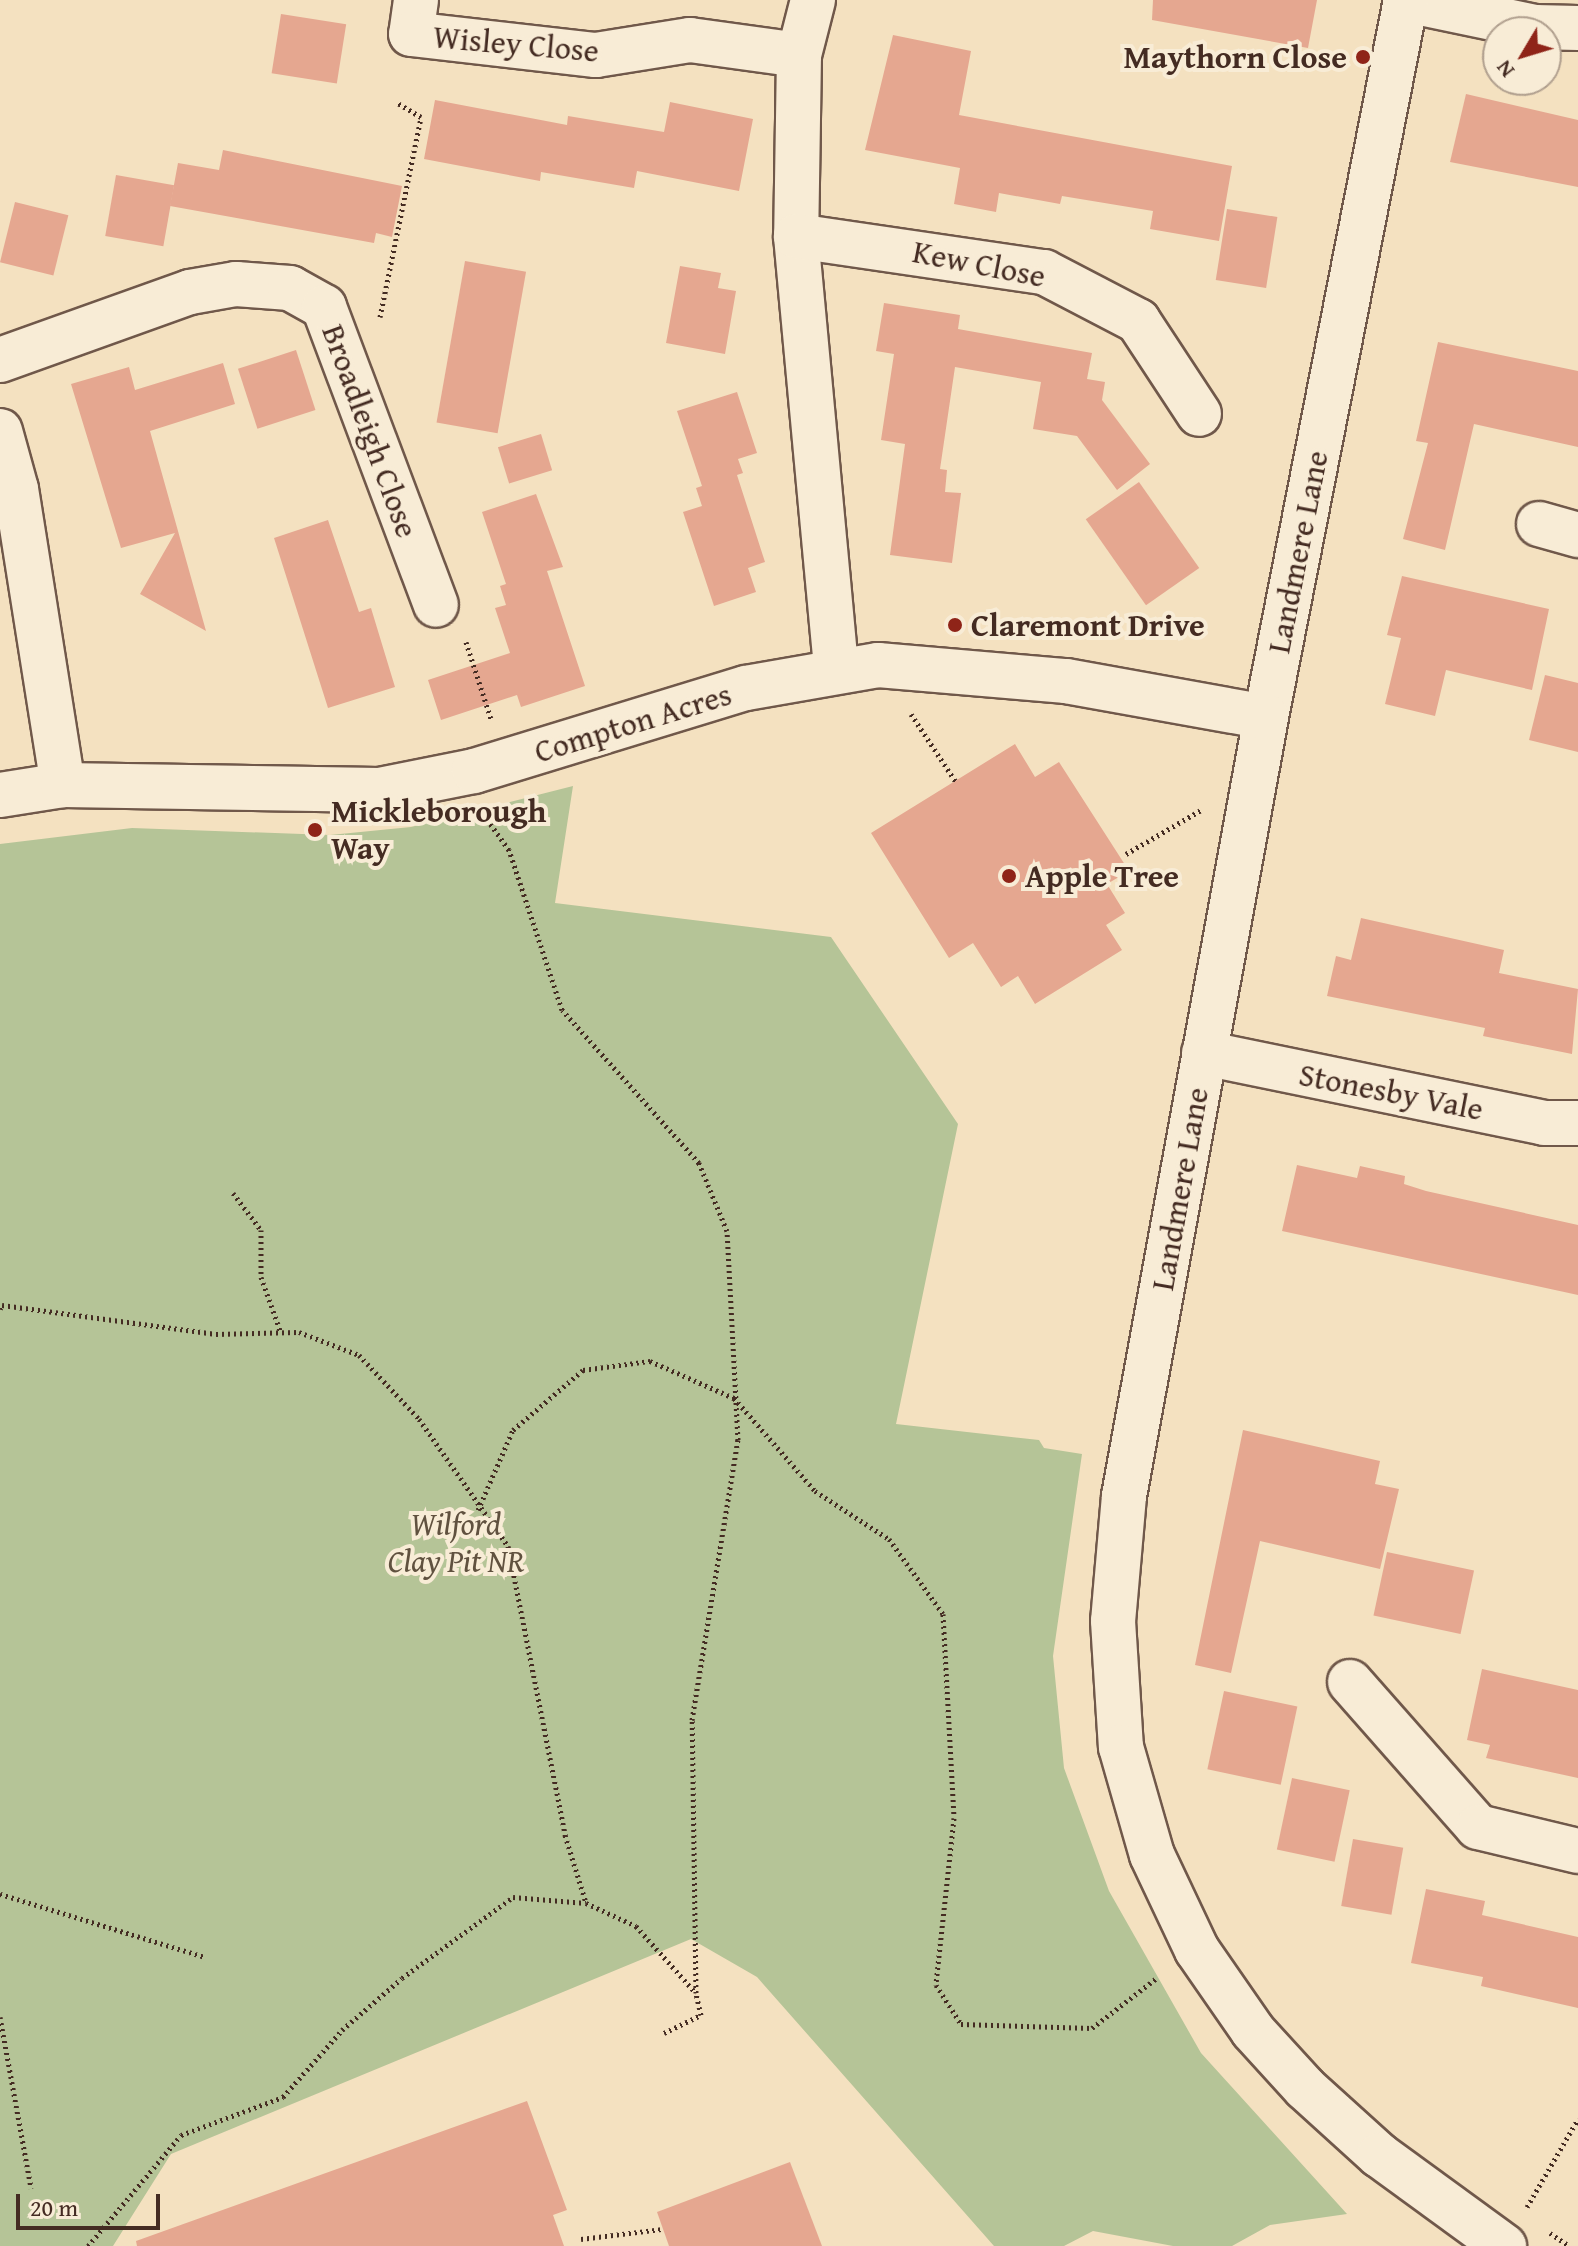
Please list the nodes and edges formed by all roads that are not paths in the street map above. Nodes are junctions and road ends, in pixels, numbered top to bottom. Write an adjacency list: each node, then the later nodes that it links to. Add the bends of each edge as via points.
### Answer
1 (416, 0): 5 (street, Wisley Close, via 411,34 596,55 690,40)
2 (813, 0): 5 (street)
3 (1406, 0): 4 (street, via 1535,27); 12 (street, Landmere Lane)
4 (1578, 28)
5 (799, 55): 6 (street)
6 (796, 236): 8 (street, Kew Close, via 1044,272 1138,321); 11 (street)
7 (0, 360): 10 (street, Broadleigh Close, via 190,292 236,284 290,288 324,307)
8 (1199, 414)
9 (0, 431): 13 (street, via 16,489)
10 (436, 605)
11 (836, 670): 12 (street, Compton Acres, via 909,665 1066,681); 13 (street, Compton Acres, via 746,688 490,767 379,790)
12 (1266, 717): 15 (street, Landmere Lane)
13 (63, 785): 14 (street, Compton Acres)
14 (0, 795)
15 (1204, 1053): 16 (street, Stonesby Vale, via 1544,1123); 19 (street, Landmere Lane, via 1124,1496 1113,1621 1121,1747 1152,1855 1197,1950 1253,2031 1305,2088 1379,2155)
16 (1578, 1123)
17 (1350, 1682): 18 (street, via 1478,1827)
18 (1578, 1851)
19 (1502, 2244)

